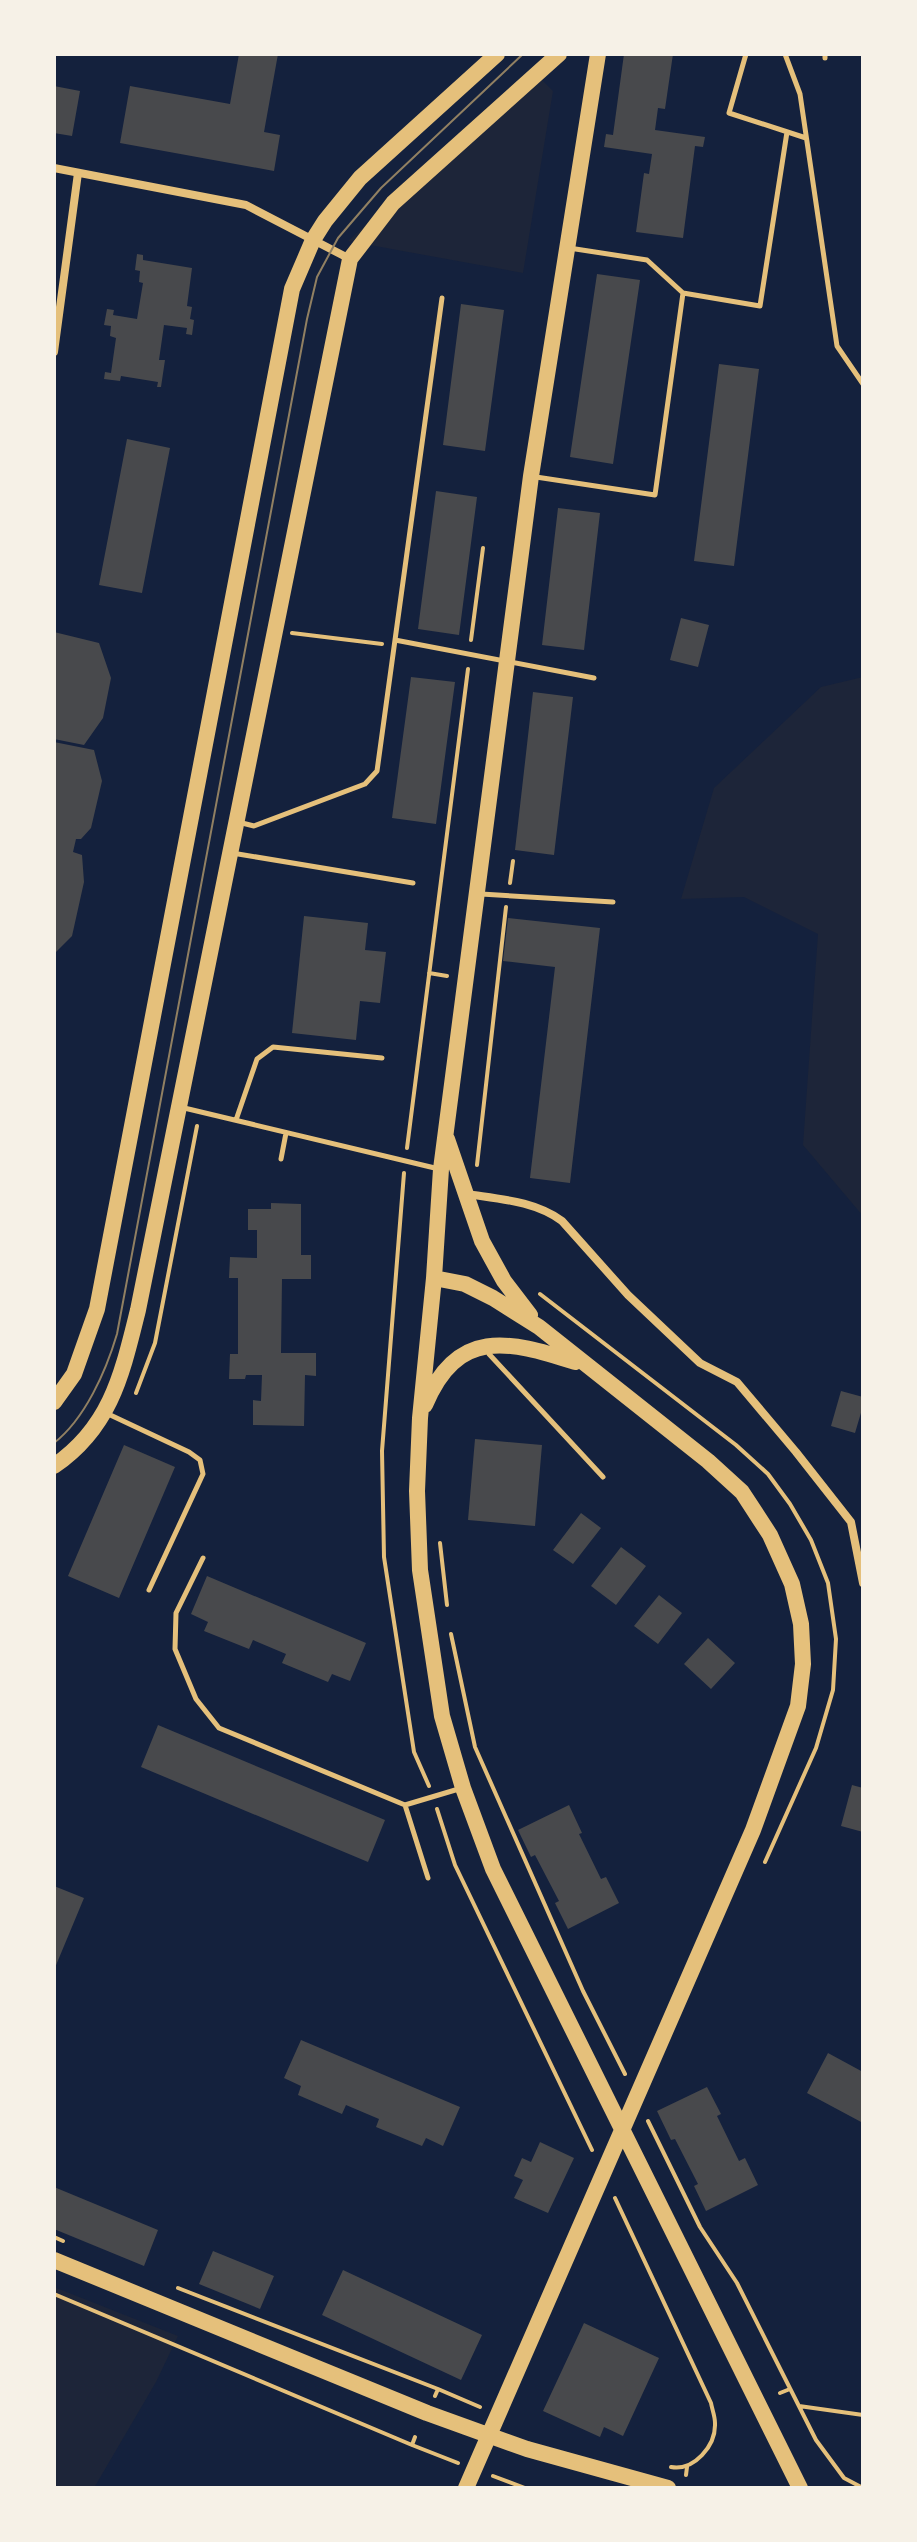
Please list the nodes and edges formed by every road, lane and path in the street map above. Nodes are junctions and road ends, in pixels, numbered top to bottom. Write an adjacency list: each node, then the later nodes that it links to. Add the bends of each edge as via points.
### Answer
1 (497, 54): 10 (main road, via 360,178)
2 (559, 54): 12 (main road, via 393,203)
3 (598, 54): 11 (main road)
4 (746, 54): 6 (lane, via 729,113)
5 (785, 54): 7 (lane, via 800,94)
6 (787, 132): 7 (lane); 13 (lane, via 760,306)
7 (806, 138): 16 (lane, via 837,346)
8 (54, 168): 9 (street)
9 (78, 173): 10 (street, via 246,205); 15 (street)
10 (313, 240): 12 (street); 42 (main road, via 292,289 97,1309 74,1374)
11 (567, 247): 13 (lane, via 647,260); 17 (main road)
12 (350, 259): 22 (main road)
13 (683, 293): 17 (lane, via 655,495)
14 (442, 298): 19 (lane)
15 (54, 352)
16 (863, 384)
17 (531, 476): 20 (main road)
18 (289, 633): 19 (path)
19 (395, 643): 20 (lane); 22 (lane, via 377,771 365,784 254,826)
20 (506, 661): 21 (lane); 26 (main road)
21 (594, 678)
22 (237, 822): 23 (main road)
23 (231, 852): 25 (lane); 30 (main road)
24 (513, 861): 27 (path)
25 (413, 883)
26 (476, 894): 27 (lane); 33 (main road)
27 (508, 896): 28 (lane); 36 (path)
28 (613, 902)
29 (382, 1058): 31 (lane, via 273,1047 257,1059)
30 (179, 1107): 31 (lane); 43 (main road, via 138,1310 116,1392)
31 (236, 1120): 32 (lane)
32 (286, 1133): 34 (lane); 35 (lane)
33 (445, 1134): 35 (main road); 36 (main road)
34 (281, 1159)
35 (441, 1169): 37 (main road)
36 (471, 1195): 39 (main road, via 482,1241); 49 (street, via 532,1205 562,1221 628,1295 700,1363 737,1382 851,1522)
37 (434, 1278): 39 (main road, via 465,1284); 44 (main road)
38 (533, 1287): 55 (path, via 768,1474 811,1540 828,1583 836,1639 833,1690 816,1748)
39 (539, 1327): 41 (main road)
40 (489, 1345): 41 (main road, via 536,1349); 44 (main road, via 444,1369); 46 (lane, via 489,1354)
41 (587, 1366): 75 (main road, via 742,1492 770,1535 792,1584 803,1664 798,1706 717,1916)
42 (54, 1402)
43 (105, 1413): 45 (main road); 50 (lane, via 200,1460 203,1474)
44 (420, 1418): 53 (main road, via 420,1570 442,1716)
45 (54, 1466)
46 (603, 1477)
47 (439, 1534): 51 (path)
48 (203, 1558): 54 (lane, via 176,1613 175,1649 196,1699 219,1728)
49 (863, 1583)
50 (149, 1590)
51 (448, 1609)
52 (449, 1624): 57 (path, via 475,1747)
53 (463, 1788): 54 (lane); 77 (main road, via 493,1869)
54 (405, 1805): 56 (lane)
55 (765, 1862)
56 (428, 1878)
57 (625, 2074)
58 (645, 2116): 64 (path)
59 (54, 2237): 60 (path)
60 (68, 2243)
61 (54, 2260): 76 (main road, via 427,2413 527,2449)
62 (167, 2283): 66 (path, via 438,2389)
63 (54, 2294): 71 (path, via 412,2445)
64 (790, 2389): 65 (path); 67 (path)
65 (780, 2393)
66 (435, 2396)
67 (799, 2406): 69 (path); 74 (path, via 844,2478)
68 (724, 2414): 70 (path)
69 (863, 2415)
70 (714, 2418)
71 (415, 2437)
72 (687, 2467): 73 (path)
73 (686, 2475)
74 (861, 2485)
75 (466, 2488)
76 (668, 2488)
77 (800, 2488)

